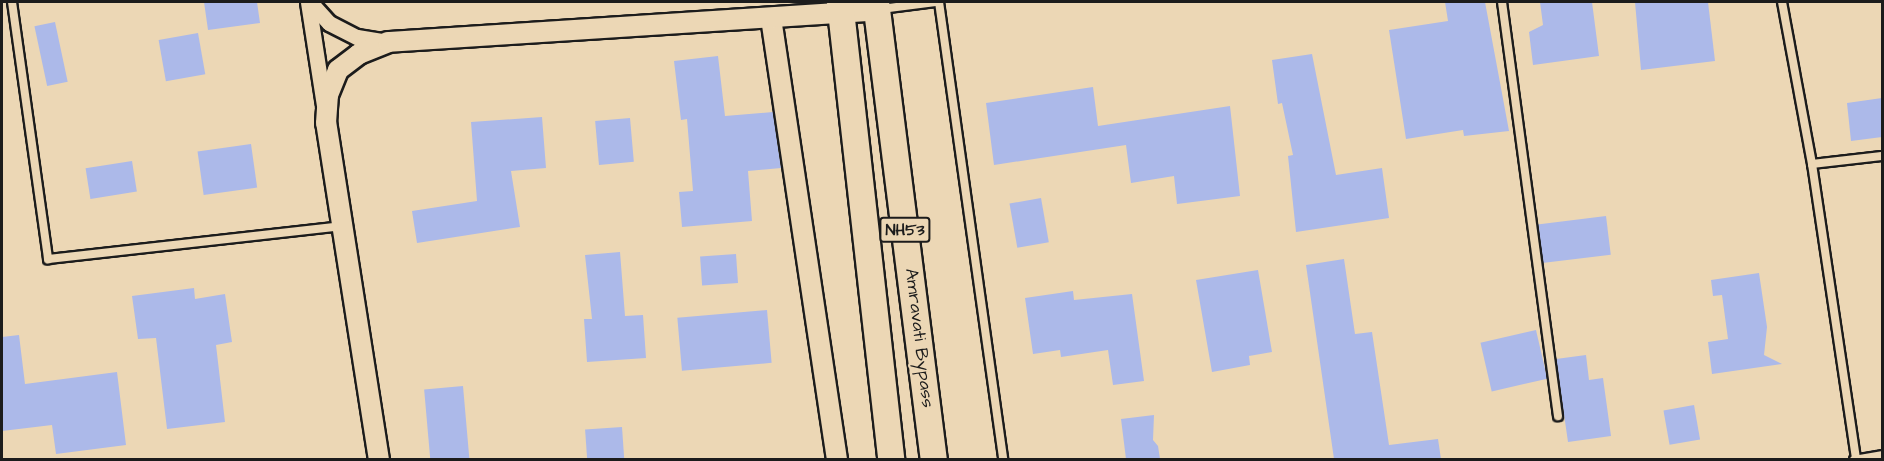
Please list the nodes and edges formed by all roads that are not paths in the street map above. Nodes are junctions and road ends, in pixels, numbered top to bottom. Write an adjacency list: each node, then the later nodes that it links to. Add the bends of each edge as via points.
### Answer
1 (12, 2): 13 (lane, via 48,259)
2 (309, 2): 9 (street, via 328,23 357,37); 10 (street)
3 (938, 2): 6 (lane); 20 (lane)
4 (1502, 2): 14 (lane)
5 (1782, 2): 12 (lane)
6 (877, 6): 7 (street); 19 (highway, Amravati Bypass / NH53)
7 (841, 8): 8 (street); 18 (highway, NH53)
8 (771, 18): 9 (street); 17 (street)
9 (388, 42): 10 (street, via 359,54 338,70 328,95)
10 (326, 123): 13 (street)
11 (1882, 156): 12 (lane)
12 (1812, 164): 21 (lane)
13 (342, 226): 16 (street)
14 (1558, 416)
15 (1882, 455): 21 (lane)
16 (379, 459)
17 (837, 459)
18 (891, 459)
19 (934, 459)
20 (1003, 459)
21 (1855, 459)

